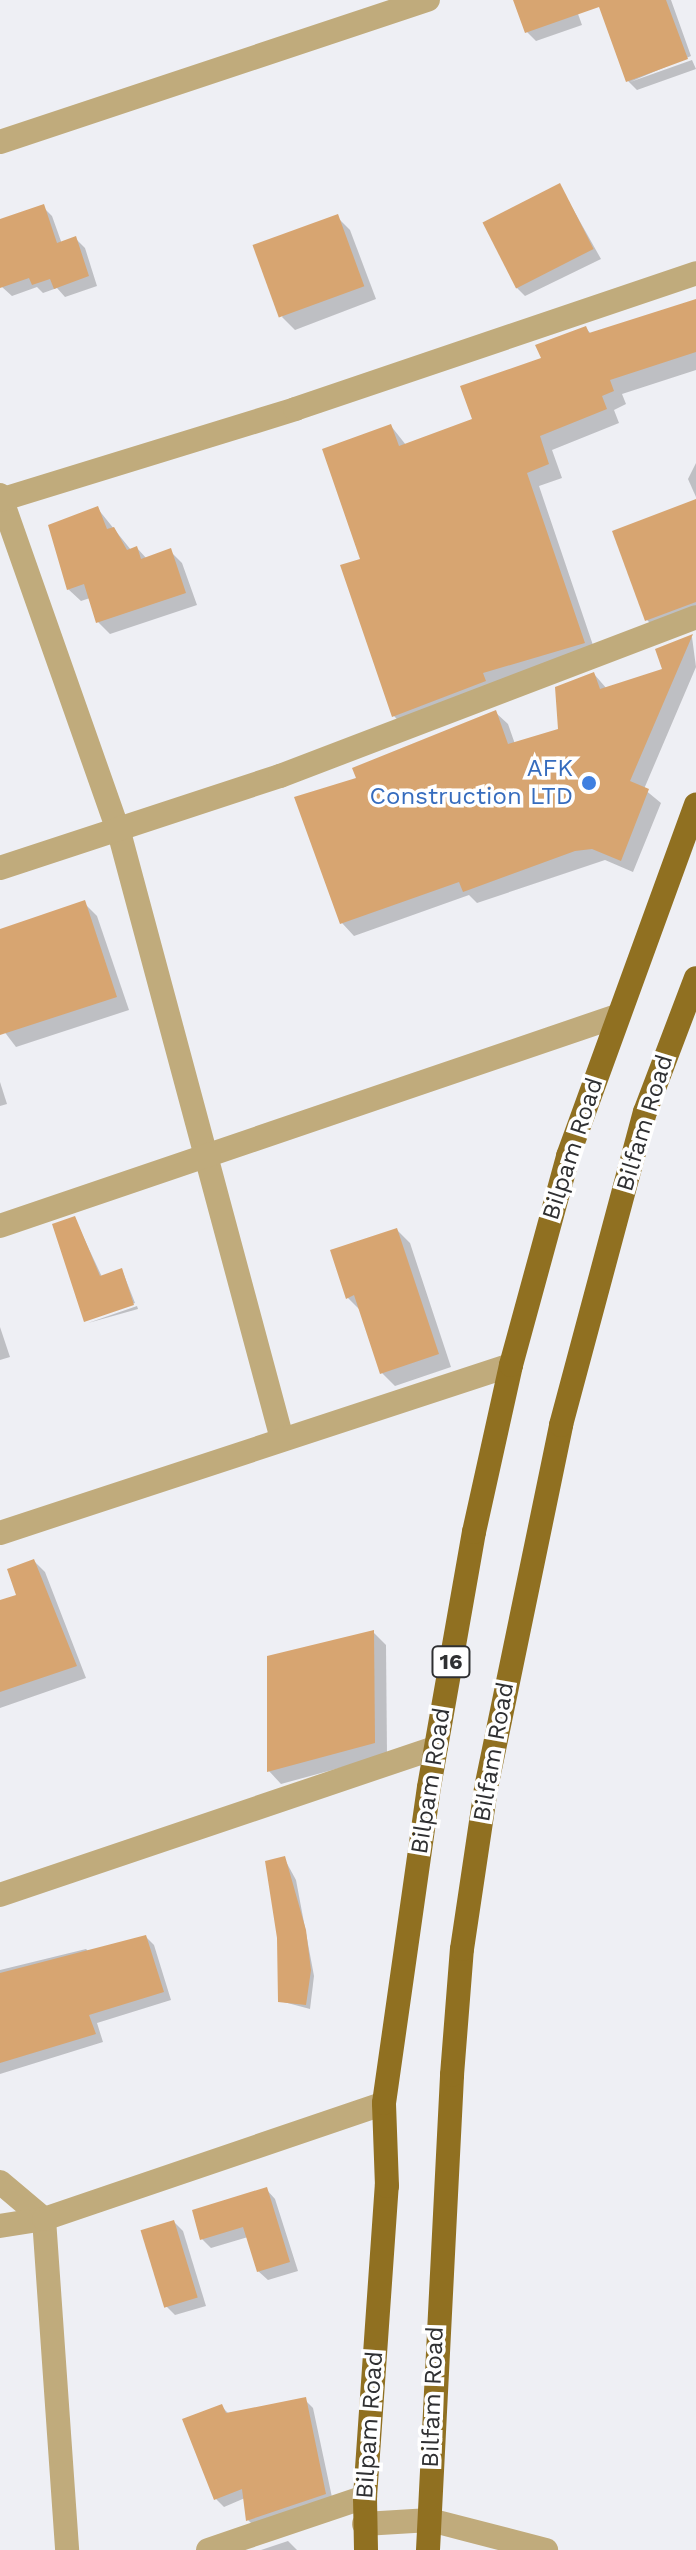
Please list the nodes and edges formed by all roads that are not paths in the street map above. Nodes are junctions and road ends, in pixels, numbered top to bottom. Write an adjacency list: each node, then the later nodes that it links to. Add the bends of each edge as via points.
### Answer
1 (428, 0): 2 (street)
2 (0, 142)
3 (696, 273): 4 (street, via 295,409)
4 (1, 498): 7 (street)
5 (696, 617): 7 (street)
6 (696, 805): 10 (main road, Bilpam Road / 16)
7 (119, 832): 8 (street); 11 (street)
8 (0, 868)
9 (696, 978): 23 (main road, Bilfam Road / 16, via 645,1112 561,1425 486,1788 462,1949 452,2075)
10 (617, 1016): 11 (street); 13 (main road, Bilpam Road / 16, via 568,1156)
11 (211, 1159): 12 (street); 14 (street)
12 (0, 1226)
13 (511, 1365): 14 (street); 16 (main road, Bilpam Road / 16, via 474,1532)
14 (282, 1439): 15 (street)
15 (0, 1533)
16 (436, 1747): 17 (street); 18 (main road, Bilpam Road / 16)
17 (0, 1895)
18 (384, 2103): 20 (street); 22 (main road, Bilpam Road / 16, via 387,2186)
19 (0, 2182): 20 (street)
20 (44, 2219): 21 (street); 25 (street)
21 (0, 2226)
22 (365, 2497): 24 (main road, Bilpam Road / 16); 26 (street)
23 (430, 2520): 24 (street); 28 (main road, Bilfam Road / 16); 29 (street)
24 (364, 2524): 27 (main road, Bilpam Road / 16)
25 (67, 2550)
26 (208, 2550)
27 (366, 2550)
28 (428, 2550)
29 (546, 2550)

